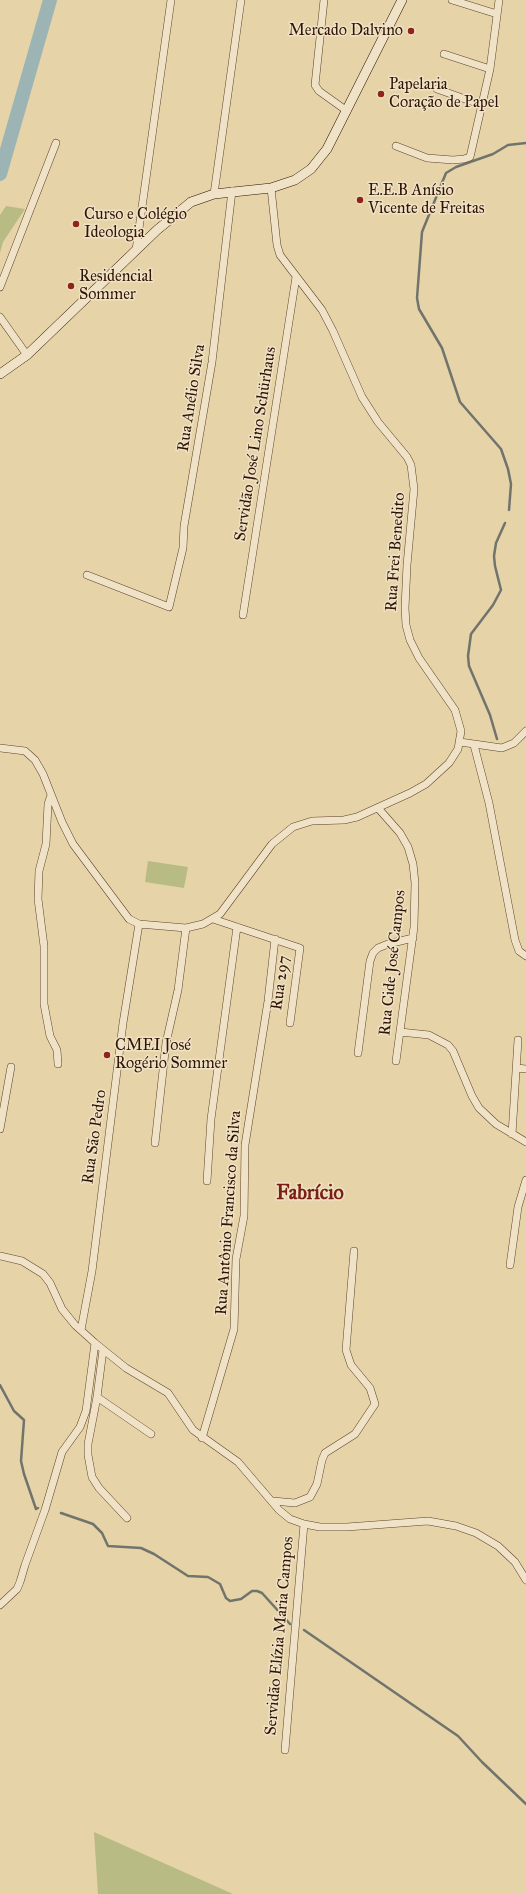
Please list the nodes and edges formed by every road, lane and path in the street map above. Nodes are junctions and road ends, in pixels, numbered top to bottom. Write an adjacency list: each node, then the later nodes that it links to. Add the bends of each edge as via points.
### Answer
1 (171, 0): 18 (street)
2 (241, 0): 17 (street)
3 (324, 0): 12 (street, via 315,85 319,91)
4 (402, 0): 12 (main road)
5 (452, 0): 7 (street)
6 (499, 0): 7 (street)
7 (497, 14): 9 (street)
8 (444, 54): 9 (street)
9 (490, 69): 11 (street)
10 (438, 89): 11 (street)
11 (482, 105): 14 (street, via 470,157 452,160 424,157)
12 (347, 111): 15 (main road, via 327,149 314,166 295,180)
13 (56, 143): 20 (street)
14 (396, 146)
15 (271, 188): 16 (main road); 19 (street, Rua Frei Benedito, via 277,245 280,255)
16 (232, 191): 17 (main road); 24 (street, Rua Anélio Silva, via 212,362 184,526 183,548 169,607)
17 (214, 194): 18 (main road, via 187,205)
18 (136, 250): 22 (main road)
19 (296, 277): 25 (street, Servidão José Lino Schürhaus); 27 (street, Rua Frei Benedito, via 328,320 370,410 411,465 414,489 407,564 406,625 419,658 455,710 461,731)
20 (0, 287)
21 (0, 317): 22 (street)
22 (27, 354): 23 (main road)
23 (0, 374)
24 (87, 575)
25 (243, 615)
26 (526, 731): 28 (street, via 508,746 495,748)
27 (460, 742): 28 (street); 31 (street, via 454,756 426,784)
28 (474, 745): 38 (street, via 490,803 515,940 519,951)
29 (0, 748): 30 (street, via 17,749 28,753 43,774)
30 (51, 794): 33 (street, via 73,844 122,912); 44 (street, via 46,844 39,871 38,899 44,946 44,1004 50,1036 57,1050)
31 (378, 808): 32 (street, via 348,820 306,822 287,831 272,844 225,909); 36 (street, Rua Cide José Campos, via 403,838 412,858 416,897)
32 (213, 919): 34 (street); 35 (street)
33 (139, 924): 35 (street); 57 (street, Rua São Pedro, via 123,1023 92,1271)
34 (237, 927): 37 (street); 53 (street, via 211,1119)
35 (186, 928): 51 (street, via 178,990 166,1043)
36 (413, 938): 40 (street, Rua Cide José Campos); 42 (street, via 388,944 373,953)
37 (275, 939): 39 (street, Rua 297, via 300,948); 62 (street, Rua Antônio Francisco da Silva, via 268,1001 245,1145 244,1216 236,1259 234,1329)
38 (526, 956)
39 (290, 1023)
40 (400, 1032): 43 (street, Rua Cide José Campos); 49 (street, via 429,1035 448,1045 479,1108 496,1124)
41 (518, 1040): 46 (street)
42 (358, 1053)
43 (396, 1061)
44 (58, 1064)
45 (11, 1067): 48 (street)
46 (516, 1068): 47 (street); 49 (street)
47 (526, 1069)
48 (0, 1128)
49 (512, 1134): 50 (street)
50 (526, 1142)
51 (155, 1143)
52 (526, 1180): 56 (street, via 518,1207)
53 (207, 1181)
54 (354, 1251): 63 (street, via 346,1350 351,1365 370,1388 375,1404 354,1434 325,1453 317,1484 310,1497 295,1503)
55 (0, 1256): 57 (street, via 25,1263 43,1274 50,1282 64,1312)
56 (510, 1265)
57 (81, 1330): 58 (street)
58 (94, 1343): 59 (street); 67 (street, via 86,1411 80,1427 62,1452 17,1589)
59 (103, 1350): 60 (street); 62 (street, via 126,1368 168,1393 189,1425)
60 (97, 1397): 61 (street); 64 (street, via 88,1444 92,1477)
61 (151, 1434)
62 (202, 1438): 63 (street, via 221,1448 238,1462)
63 (273, 1501): 65 (street, via 286,1516)
64 (127, 1518)
65 (304, 1524): 66 (street, via 347,1527 428,1521 456,1526 476,1533 498,1546 514,1562); 68 (street, Servidão Elízia Maria Campos)
66 (526, 1580)
67 (0, 1605)
68 (285, 1750)

